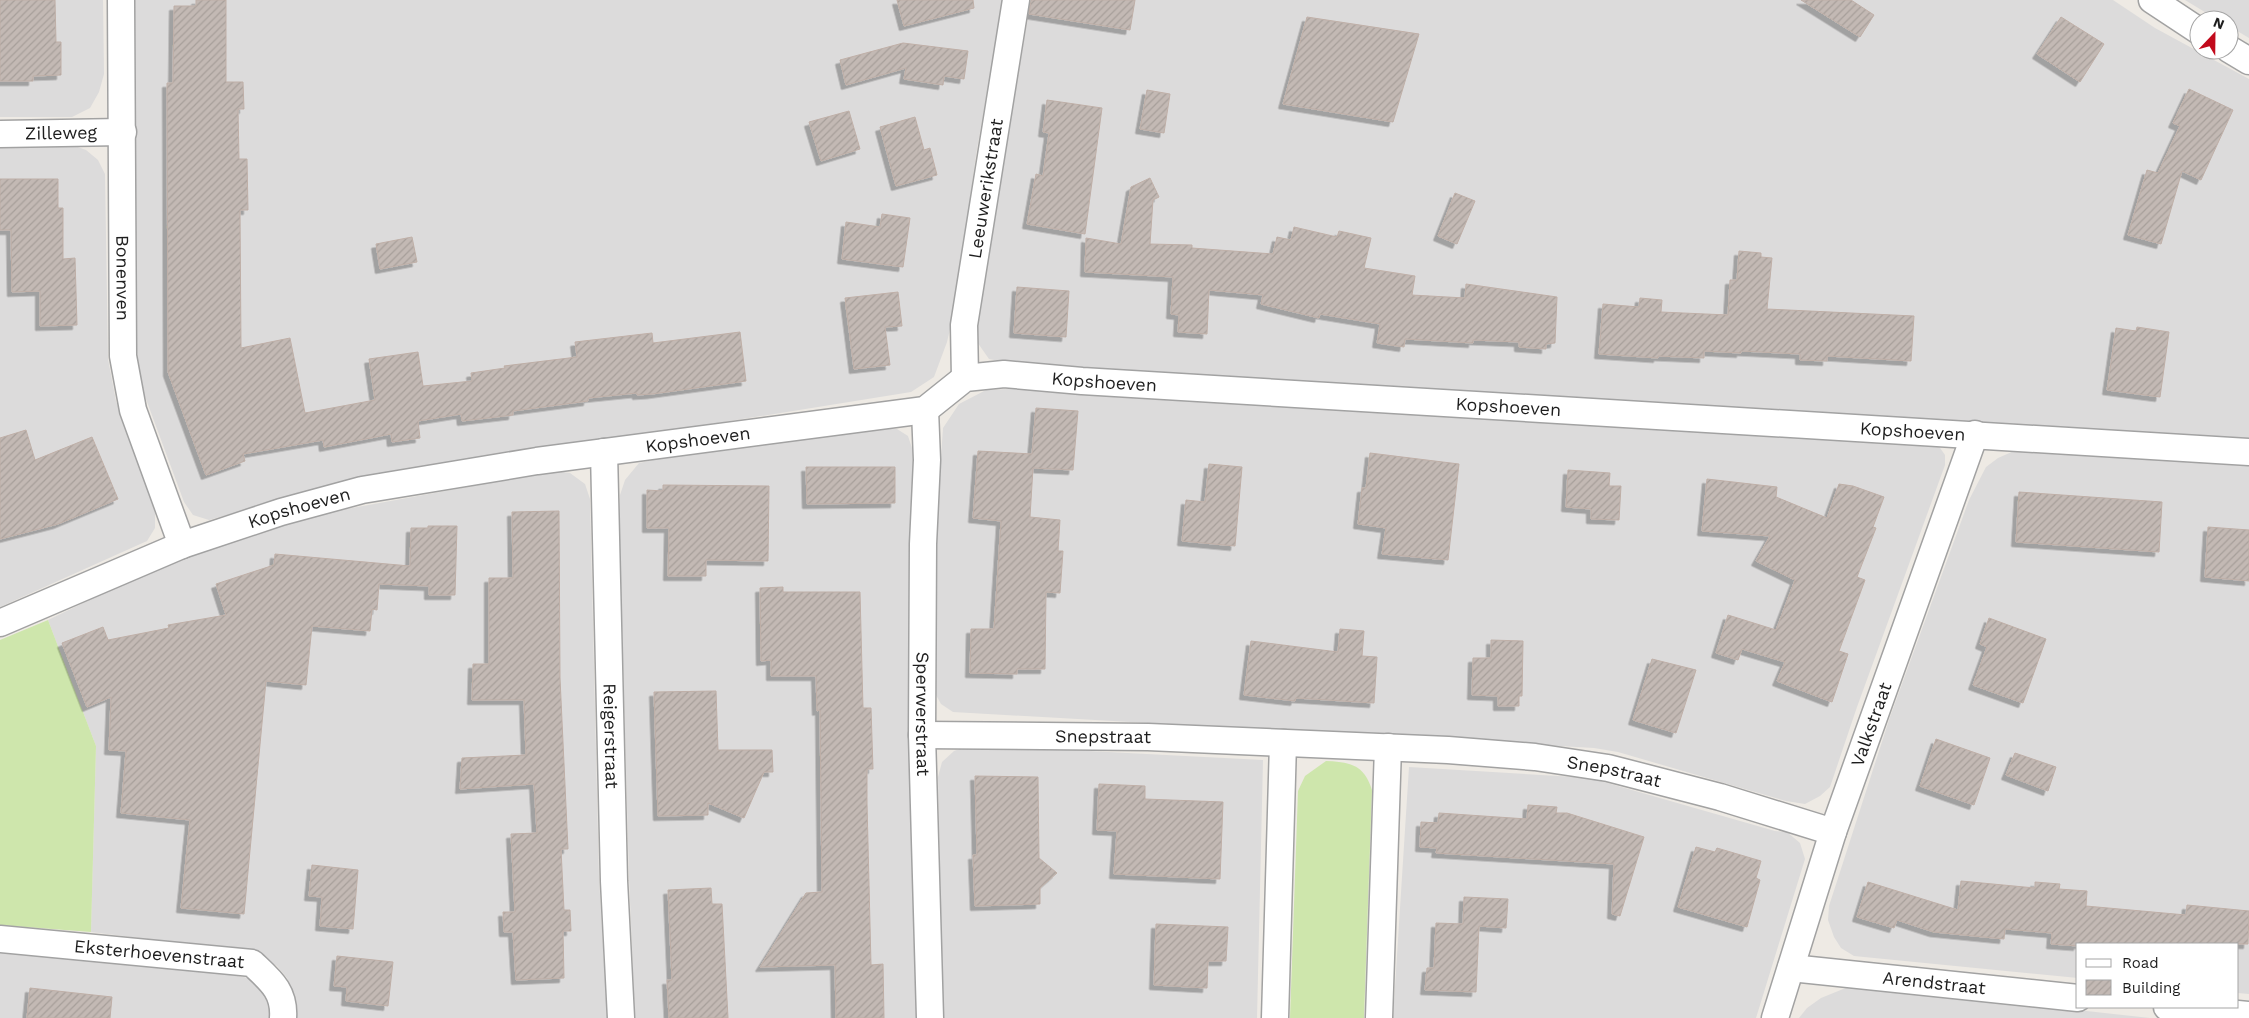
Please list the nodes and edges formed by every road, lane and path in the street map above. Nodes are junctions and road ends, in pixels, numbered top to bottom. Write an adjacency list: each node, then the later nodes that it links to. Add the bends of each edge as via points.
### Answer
1 (121, 0): 5 (street, Bonenven)
2 (1016, 0): 7 (street, Leeuwerikstraat, via 964,326)
3 (2152, 0): 4 (street)
4 (2189, 24)
5 (122, 132): 6 (street, Zilleweg); 12 (street, Bonenven, via 122,356 133,410)
6 (0, 134)
7 (964, 378): 8 (street); 9 (street, Kopshoeven, via 1004,374)
8 (925, 410): 10 (street, Kopshoeven); 14 (street, Sperwerstraat)
9 (1975, 434): 11 (street, Kopshoeven); 17 (street, Valkstraat)
10 (604, 452): 12 (street, Kopshoeven, via 362,490 272,514); 24 (street, Reigerstraat, via 614,881)
11 (2249, 452)
12 (182, 544): 13 (street, Kopshoeven)
13 (0, 623)
14 (922, 734): 15 (street, Snepstraat); 25 (street, Sperwerstraat)
15 (1283, 743): 16 (street, Snepstraat); 26 (street)
16 (1388, 747): 17 (street, Snepstraat, via 1535,757 1608,768 1720,797); 27 (street)
17 (1833, 832): 19 (street, Valkstraat)
18 (0, 939): 23 (street, Eksterhoevenstraat, via 252,963 275,985 284,1005)
19 (1791, 968): 20 (street, Arendstraat); 28 (street, Valkstraat)
20 (2076, 998)
21 (2177, 1008): 22 (street)
22 (2249, 1015)
23 (283, 1018)
24 (621, 1018)
25 (930, 1018)
26 (1275, 1018)
27 (1379, 1018)
28 (1775, 1018)

